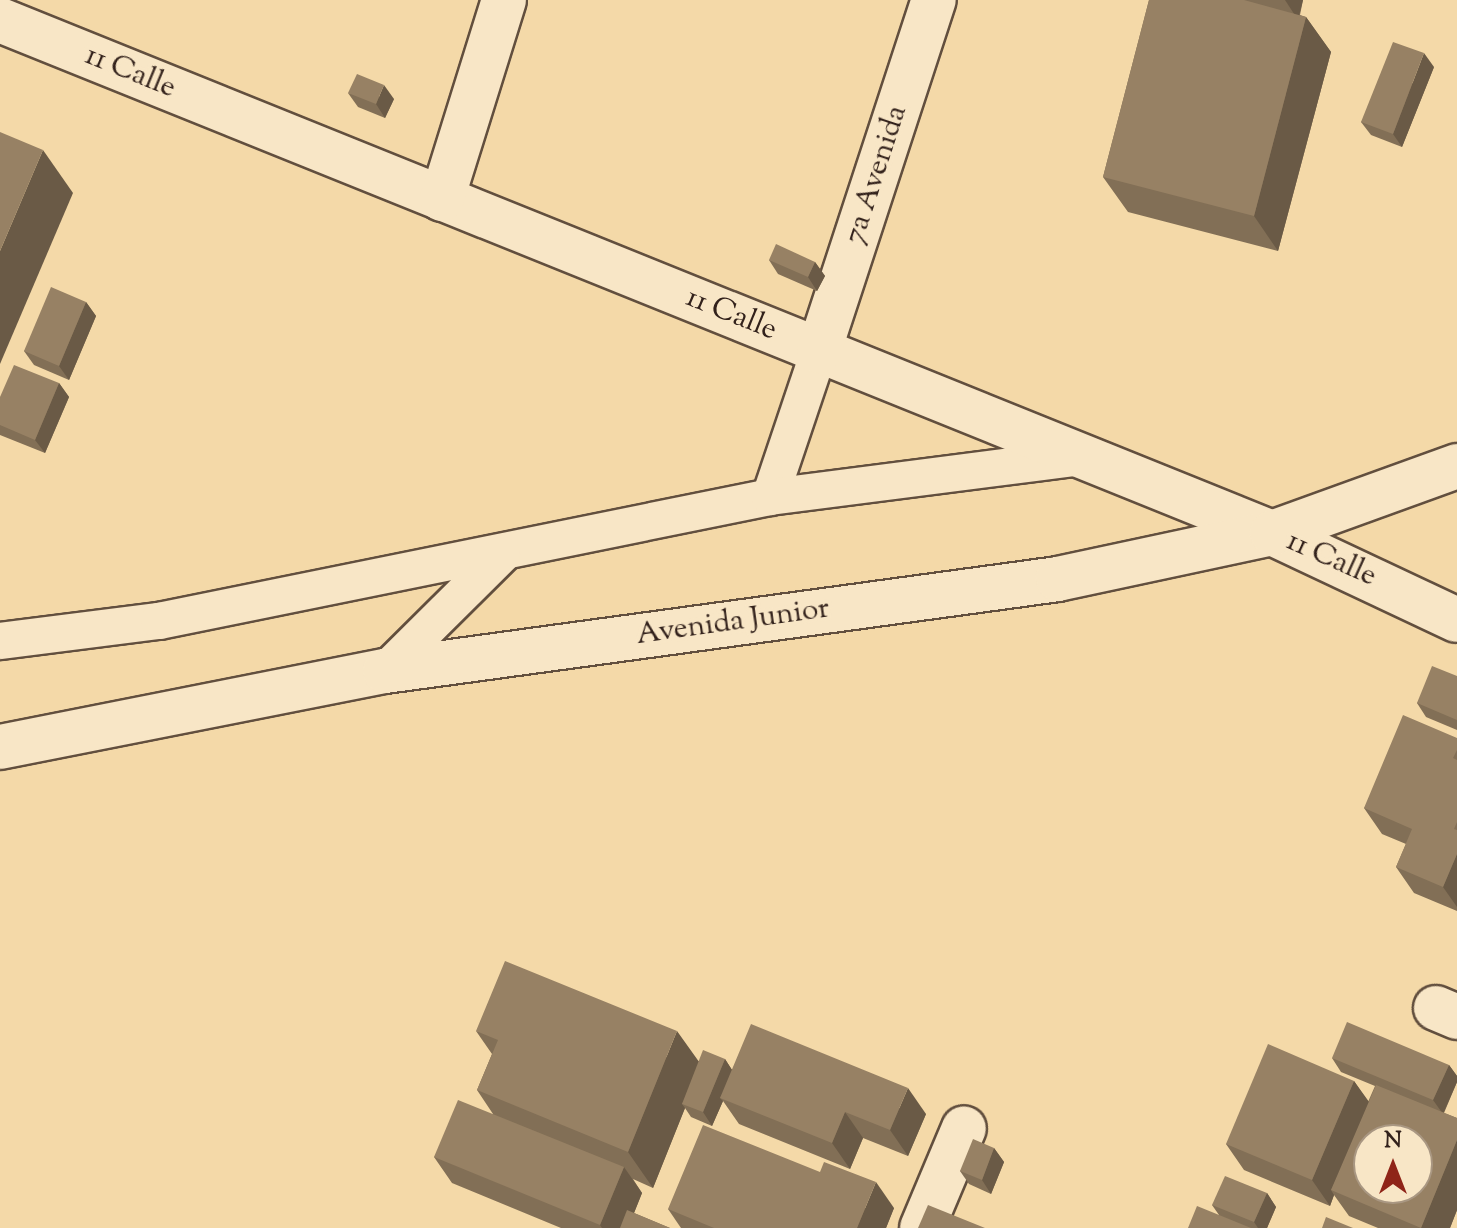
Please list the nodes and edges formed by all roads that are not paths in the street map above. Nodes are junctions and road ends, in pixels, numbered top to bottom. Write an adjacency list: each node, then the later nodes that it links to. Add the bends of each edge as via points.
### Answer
1 (504, 0): 4 (street)
2 (934, 0): 5 (street, 7a Avenida)
3 (0, 20): 4 (street, 11 Calle)
4 (442, 199): 5 (street, 11 Calle)
5 (819, 351): 6 (street, 11 Calle); 8 (lane)
6 (1082, 457): 8 (lane); 9 (street, 11 Calle)
7 (1457, 466): 9 (street, Avenida Junior)
8 (770, 497): 10 (lane)
9 (1272, 533): 11 (street, 11 Calle); 13 (street, Avenida Junior, via 1058,579)
10 (502, 555): 12 (lane, via 159,621); 13 (lane)
11 (1457, 620)
12 (0, 641)
13 (385, 671): 14 (street, Avenida Junior)
14 (0, 747)
15 (964, 1128): 16 (street)
16 (922, 1228)

